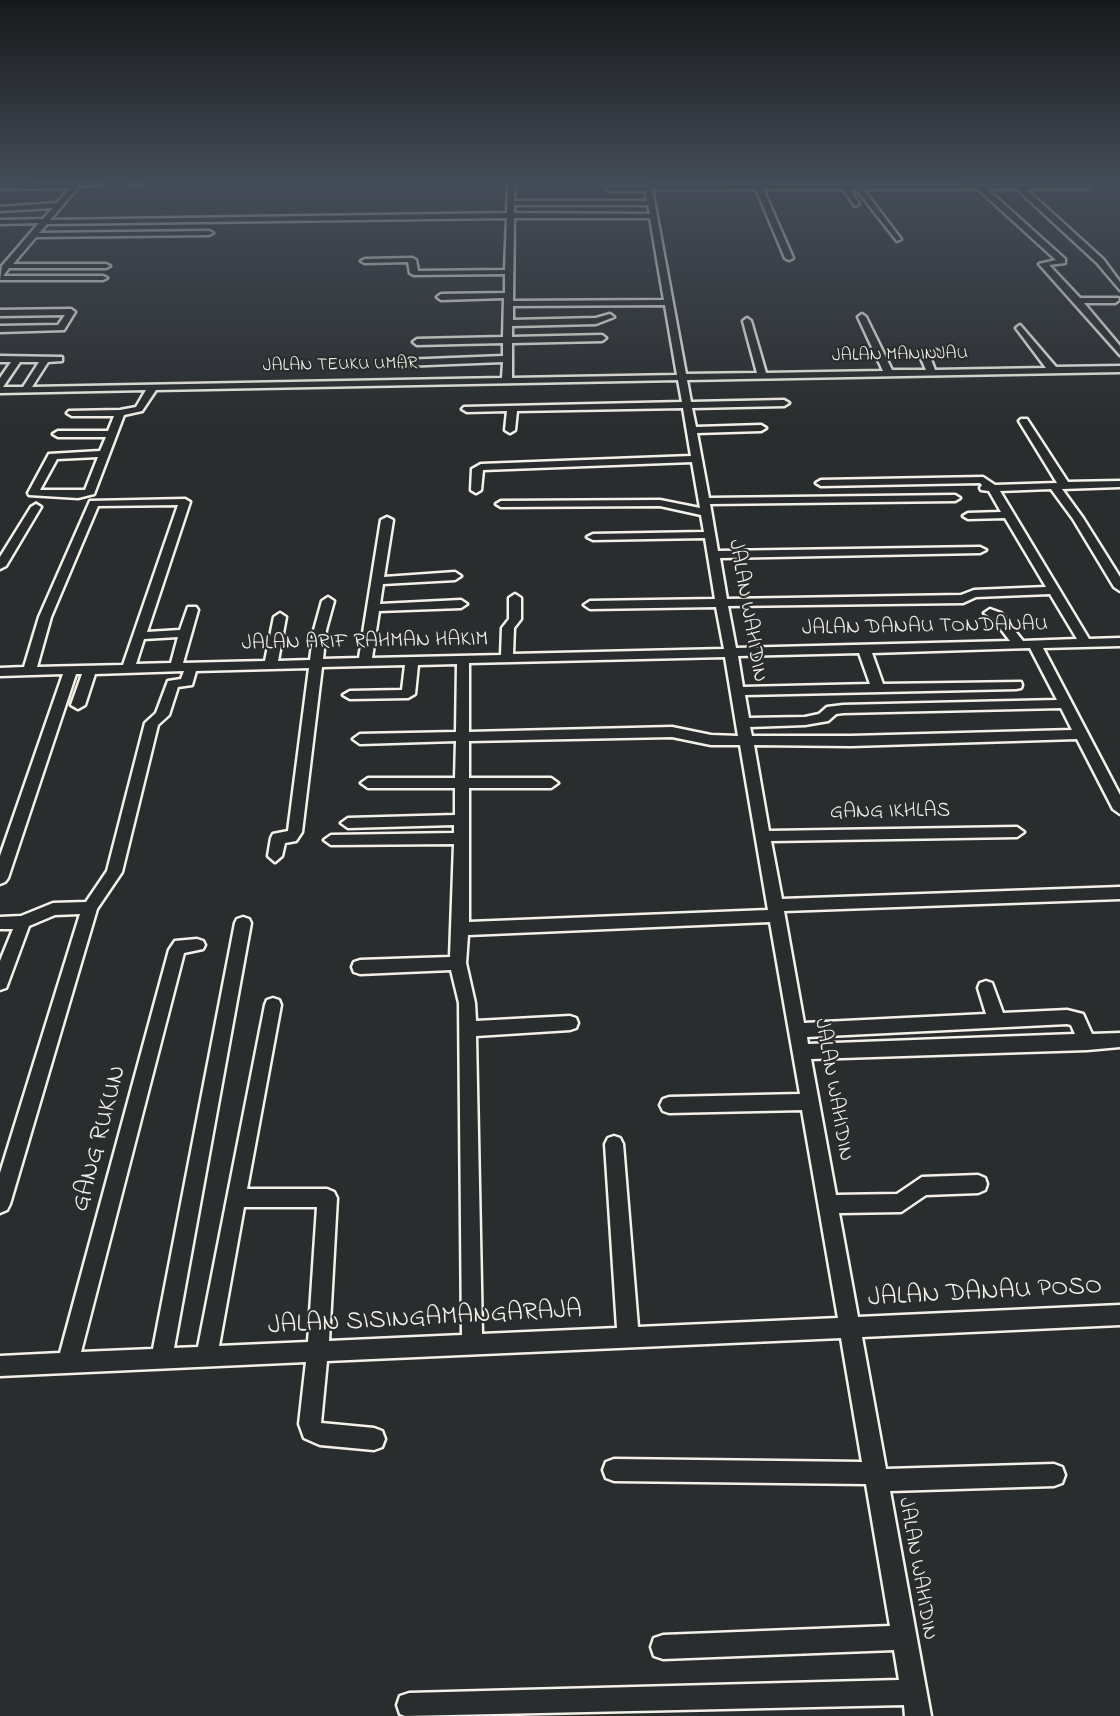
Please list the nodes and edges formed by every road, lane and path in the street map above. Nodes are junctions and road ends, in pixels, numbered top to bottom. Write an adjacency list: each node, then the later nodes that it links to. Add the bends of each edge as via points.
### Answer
1 (413, 264): 8 (street, via 414,273)
2 (508, 264): 8 (street)
3 (662, 264): 16 (street, JALAN WAHIDIN)
4 (1043, 264): 15 (street)
5 (1102, 264): 11 (street)
6 (6, 266): 7 (street); 9 (street)
7 (106, 266)
8 (508, 272): 13 (street)
9 (0, 276): 10 (street)
10 (103, 278)
11 (1120, 288)
12 (441, 297): 13 (street)
13 (508, 300): 16 (street); 21 (street)
14 (1115, 300): 15 (street)
15 (1078, 301): 27 (street)
16 (668, 302): 40 (street, JALAN WAHIDIN)
17 (0, 313): 23 (street, via 71,312 61,328)
18 (610, 317): 21 (street, via 596,321)
19 (862, 317): 38 (street)
20 (747, 321): 39 (street)
21 (508, 323): 25 (street)
22 (1020, 328): 36 (street)
23 (0, 329)
24 (602, 338): 25 (street)
25 (507, 340): 26 (street); 33 (street)
26 (417, 342)
27 (1120, 352)
28 (936, 353): 37 (street, via 926,357)
29 (0, 359): 30 (street)
30 (17, 359): 31 (street); 42 (street)
31 (45, 359): 32 (street); 44 (street)
32 (59, 359)
33 (507, 359): 34 (street); 41 (street)
34 (402, 363)
35 (1120, 369): 36 (street, JALAN MANINJAU)
36 (1053, 370): 37 (street, JALAN MANINJAU)
37 (931, 372): 38 (street, JALAN MANINJAU)
38 (889, 373): 39 (street, JALAN MANINJAU)
39 (762, 375): 40 (street, JALAN MANINJAU)
40 (681, 376): 41 (street, JALAN TEUKU UMAR); 46 (street, JALAN WAHIDIN)
41 (507, 380): 43 (street, JALAN TEUKU UMAR)
42 (0, 387): 44 (street, JALAN TEUKU UMAR)
43 (153, 387): 44 (street, JALAN TEUKU UMAR); 50 (street, via 139,410)
44 (26, 389)
45 (784, 403): 46 (street)
46 (686, 406): 47 (street); 54 (street, JALAN WAHIDIN)
47 (512, 408): 48 (street); 53 (street)
48 (468, 409)
49 (72, 413): 50 (street)
50 (120, 413): 56 (street)
51 (1024, 421): 62 (street)
52 (761, 428): 54 (street)
53 (510, 430)
54 (691, 430): 58 (street, JALAN WAHIDIN)
55 (58, 434): 56 (street)
56 (112, 434): 57 (street)
57 (102, 454): 57 (street, via 53,456 33,493 90,492)
58 (696, 459): 65 (street, via 481,467 477,469); 70 (street, JALAN WAHIDIN)
59 (906, 482): 60 (street); 63 (street, via 983,480); 67 (street)
60 (821, 483)
61 (1120, 484): 62 (street)
62 (1059, 486): 63 (street); 81 (street)
63 (991, 487): 64 (street); 71 (street)
64 (974, 488)
65 (476, 490)
66 (955, 498): 67 (street)
67 (912, 499): 70 (street)
68 (501, 504): 70 (street, via 660,503)
69 (36, 507): 78 (street)
70 (704, 507): 74 (street, JALAN WAHIDIN)
71 (1008, 515): 72 (street); 82 (street)
72 (968, 516)
73 (387, 520): 80 (street)
74 (710, 535): 75 (street); 77 (street, JALAN WAHIDIN)
75 (593, 537)
76 (980, 550): 77 (street)
77 (713, 555): 85 (street, JALAN WAHIDIN)
78 (0, 566)
79 (455, 576): 80 (street)
80 (377, 581): 88 (street)
81 (1120, 587)
82 (1053, 590): 85 (street, via 974,594 963,599); 95 (street)
83 (515, 598): 100 (street)
84 (328, 601): 104 (street)
85 (722, 602): 87 (street); 99 (street, JALAN WAHIDIN)
86 (461, 604): 88 (street)
87 (590, 605)
88 (373, 608): 103 (street)
89 (192, 610): 92 (street)
90 (990, 612): 96 (street)
91 (280, 618): 105 (street)
92 (186, 633): 93 (street); 106 (street)
93 (138, 636): 108 (street); 111 (street, via 185,502 94,503 45,617)
94 (1120, 642): 95 (street, JALAN DANAU TONDANAU)
95 (1085, 643): 97 (street, JALAN DANAU TONDANAU)
96 (1020, 645): 97 (street, JALAN DANAU TONDANAU); 98 (street, JALAN DANAU TONDANAU)
97 (1035, 645): 117 (street)
98 (864, 649): 99 (street, JALAN DANAU TONDANAU); 114 (street)
99 (730, 653): 100 (street, JALAN ARIF RAHMAN HAKIM); 115 (street, JALAN WAHIDIN)
100 (507, 658): 101 (street, JALAN ARIF RAHMAN HAKIM)
101 (463, 660): 102 (street, JALAN ARIF RAHMAN HAKIM); 121 (street)
102 (412, 661): 103 (street, JALAN ARIF RAHMAN HAKIM); 116 (street, via 408,694)
103 (365, 662): 104 (street, JALAN ARIF RAHMAN HAKIM)
104 (316, 663): 105 (street, JALAN ARIF RAHMAN HAKIM); 133 (street, via 295,831 291,837 278,838)
105 (271, 664): 107 (street, JALAN ARIF RAHMAN HAKIM)
106 (176, 667): 107 (street, JALAN ARIF RAHMAN HAKIM); 108 (street, JALAN ARIF RAHMAN HAKIM)
107 (191, 667): 136 (street, via 187,682 173,684 162,715 152,723 114,872)
108 (128, 668): 109 (street, JALAN ARIF RAHMAN HAKIM)
109 (90, 669): 110 (street, JALAN ARIF RAHMAN HAKIM); 118 (street)
110 (71, 670): 111 (street, JALAN ARIF RAHMAN HAKIM); 134 (street)
111 (29, 671): 112 (street, JALAN ARIF RAHMAN HAKIM)
112 (0, 672)
113 (1016, 685): 114 (street)
114 (877, 686): 115 (street)
115 (737, 691): 119 (street, JALAN WAHIDIN)
116 (350, 695)
117 (1066, 704): 119 (street, via 843,709 832,710 823,718); 120 (street)
118 (78, 705)
119 (745, 731): 120 (street, via 851,741); 121 (street, via 697,739 672,732); 130 (street, JALAN WAHIDIN)
120 (1082, 734): 126 (street)
121 (462, 736): 122 (street); 123 (street)
122 (360, 739)
123 (463, 782): 124 (street); 125 (street); 127 (street)
124 (368, 783)
125 (551, 783)
126 (1120, 809)
127 (461, 820): 128 (street); 131 (street)
128 (348, 823)
129 (1017, 832): 130 (street, GANG IKHLAS)
130 (763, 836): 137 (street, JALAN WAHIDIN)
131 (462, 838): 132 (street); 141 (street)
132 (331, 840)
133 (275, 856)
134 (0, 878)
135 (1120, 893): 137 (street)
136 (90, 908): 138 (street, via 53,909); 162 (street)
137 (777, 911): 141 (street); 152 (street, JALAN WAHIDIN)
138 (23, 922): 139 (street); 145 (street)
139 (0, 923)
140 (243, 923): 170 (street)
141 (461, 929): 143 (street)
142 (197, 945): 171 (street, GANG RUKUN, via 177,950)
143 (458, 963): 144 (street); 151 (street)
144 (360, 967)
145 (0, 983)
146 (986, 988): 148 (street)
147 (273, 1005): 161 (street)
148 (997, 1022): 150 (street); 154 (street, via 1074,1018)
149 (570, 1023): 151 (street)
150 (962, 1024): 152 (street); 155 (street)
151 (468, 1029): 167 (street)
152 (798, 1030): 156 (street, JALAN WAHIDIN)
153 (1120, 1040): 154 (street)
154 (1088, 1042): 155 (street)
155 (970, 1048): 156 (street)
156 (802, 1052): 157 (street, JALAN WAHIDIN)
157 (811, 1102): 158 (street); 163 (street, JALAN WAHIDIN)
158 (669, 1105)
159 (614, 1144): 166 (street)
160 (978, 1184): 163 (street, via 922,1186 902,1203)
161 (235, 1198): 168 (street, via 327,1198); 169 (street)
162 (0, 1204)
163 (830, 1204): 165 (street, JALAN WAHIDIN)
164 (1120, 1315): 165 (street, JALAN DANAU POSO)
165 (852, 1327): 166 (street, JALAN SISINGAMANGARAJA); 176 (street, JALAN WAHIDIN)
166 (628, 1337): 167 (street, JALAN SISINGAMANGARAJA)
167 (472, 1345): 168 (street, JALAN SISINGAMANGARAJA)
168 (318, 1352): 169 (street, JALAN SISINGAMANGARAJA); 173 (street, via 312,1430)
169 (206, 1357): 170 (street, JALAN SISINGAMANGARAJA)
170 (161, 1359): 171 (street, JALAN SISINGAMANGARAJA)
171 (68, 1363): 172 (street, JALAN SISINGAMANGARAJA)
172 (0, 1366)
173 (374, 1439)
174 (614, 1470): 176 (street)
175 (1054, 1475): 176 (street)
176 (877, 1477): 177 (street, JALAN WAHIDIN)
177 (905, 1638): 178 (street); 179 (street, JALAN WAHIDIN)
178 (663, 1647)
179 (916, 1704): 180 (street)
180 (410, 1705)

